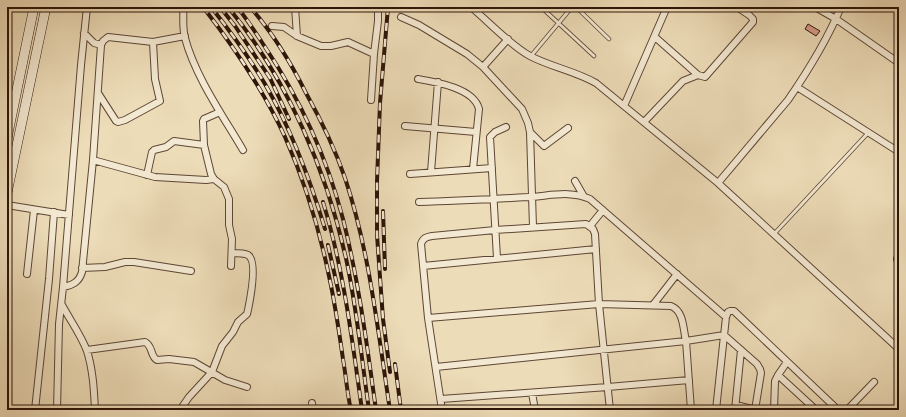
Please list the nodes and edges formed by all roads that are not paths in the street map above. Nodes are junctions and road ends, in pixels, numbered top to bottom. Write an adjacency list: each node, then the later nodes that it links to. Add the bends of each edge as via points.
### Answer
1 (34, 7): 48 (main road)
2 (46, 7): 61 (main road)
3 (87, 7): 19 (street)
4 (183, 7): 20 (street)
5 (295, 7): 21 (street)
6 (378, 7): 27 (street)
7 (471, 7): 23 (street)
8 (541, 7): 17 (lane)
9 (572, 7): 17 (lane)
10 (576, 7): 24 (lane)
11 (667, 7): 22 (street)
12 (737, 7): 32 (street, via 749,15 753,22 707,75)
13 (815, 7): 16 (street)
14 (841, 7): 16 (street)
15 (401, 17): 31 (street, via 419,25)
16 (836, 19): 30 (street); 35 (street)
17 (558, 23): 28 (lane); 29 (lane)
18 (272, 26): 21 (street, via 284,27)
19 (84, 33): 26 (street, via 94,43); 70 (street)
20 (185, 36): 25 (street); 39 (street, via 204,84)
21 (297, 36): 27 (street, via 327,47 348,42)
22 (655, 37): 32 (street); 38 (street)
23 (508, 39): 28 (street); 31 (street)
24 (609, 39)
25 (153, 42): 26 (street, via 108,37); 36 (street, via 155,79 160,101 118,122)
26 (101, 45): 36 (street)
27 (374, 54): 37 (street)
28 (531, 56): 38 (street, via 584,76)
29 (594, 56)
30 (899, 63)
31 (484, 67): 46 (street, via 522,109)
32 (698, 75): 40 (street, via 683,81)
33 (418, 79): 34 (street)
34 (438, 82): 42 (street); 45 (street, via 470,95 476,101 479,109)
35 (797, 87): 47 (street); 60 (street)
36 (98, 93): 52 (street)
37 (371, 100)
38 (624, 106): 40 (street)
39 (220, 112): 49 (street, via 202,121); 50 (street)
40 (644, 122): 60 (street)
41 (405, 126): 42 (street)
42 (434, 128): 45 (street); 55 (street)
43 (506, 128): 53 (street, via 490,136)
44 (568, 128): 46 (street, via 544,146)
45 (476, 132): 54 (street)
46 (530, 132): 63 (street)
47 (868, 133): 51 (street); 74 (lane)
48 (7, 138)
49 (204, 145): 57 (street, via 174,142 154,150); 58 (street)
50 (243, 150)
51 (899, 152)
52 (93, 160): 57 (street); 82 (street)
53 (492, 168): 54 (street); 64 (street)
54 (473, 169): 55 (street)
55 (431, 172): 56 (street)
56 (410, 174)
57 (147, 175): 58 (street)
58 (214, 179): 76 (street, via 228,194)
59 (575, 181): 62 (street)
60 (718, 183): 74 (street)
61 (8, 190)
62 (583, 195): 63 (street); 68 (street)
63 (531, 197): 64 (street); 72 (street)
64 (494, 199): 65 (street); 73 (street)
65 (419, 202)
66 (7, 205): 67 (street)
67 (34, 210): 69 (street); 84 (street)
68 (603, 210): 71 (street); 85 (street)
69 (54, 212): 70 (street); 110 (street)
70 (69, 215): 86 (street)
71 (590, 226): 72 (street, via 586,224); 75 (street, via 595,234)
72 (533, 227): 73 (street)
73 (495, 230): 78 (street); 81 (street, via 427,237 421,244)
74 (774, 234): 94 (street)
75 (596, 249): 78 (street); 87 (street)
76 (232, 253): 80 (street); 100 (street, via 247,255 252,260 248,310 222,346)
77 (899, 253): 79 (street)
78 (497, 258): 81 (street)
79 (899, 264)
80 (232, 266)
81 (423, 266): 91 (street)
82 (82, 268): 83 (street, via 134,262); 86 (street, via 77,282)
83 (191, 271)
84 (27, 274)
85 (677, 274): 89 (street); 90 (street)
86 (63, 287): 88 (street)
87 (600, 304): 89 (street); 91 (street); 96 (street)
88 (61, 305): 95 (street); 111 (street)
89 (653, 305): 93 (street, via 671,306 680,312)
90 (726, 317): 92 (street); 98 (street, via 728,312 734,312)
91 (428, 318): 99 (street)
92 (724, 335): 93 (street); 97 (street); 119 (street)
93 (686, 341): 96 (street); 102 (street)
94 (899, 349)
95 (87, 350): 100 (street, via 145,342 157,360 194,362); 112 (street, via 94,386)
96 (604, 350): 99 (street); 105 (street)
97 (741, 350): 109 (street); 120 (street, via 757,364 761,373)
98 (787, 362): 101 (street); 123 (street)
99 (436, 367): 107 (street)
100 (212, 372): 104 (street, via 225,380); 113 (street)
101 (778, 375): 121 (street); 122 (street)
102 (689, 380): 105 (street); 118 (street)
103 (874, 382): 124 (street)
104 (247, 387)
105 (608, 387): 106 (street); 117 (street)
106 (532, 393): 107 (street); 116 (street)
107 (441, 399): 115 (street)
108 (312, 403): 114 (street)
109 (736, 408): 120 (street)
110 (35, 410)
111 (57, 410)
112 (95, 410)
113 (180, 410)
114 (313, 410)
115 (442, 410)
116 (535, 410)
117 (610, 410)
118 (691, 410)
119 (716, 410)
120 (756, 410)
121 (774, 410)
122 (816, 410)
123 (838, 410)
124 (847, 410)

